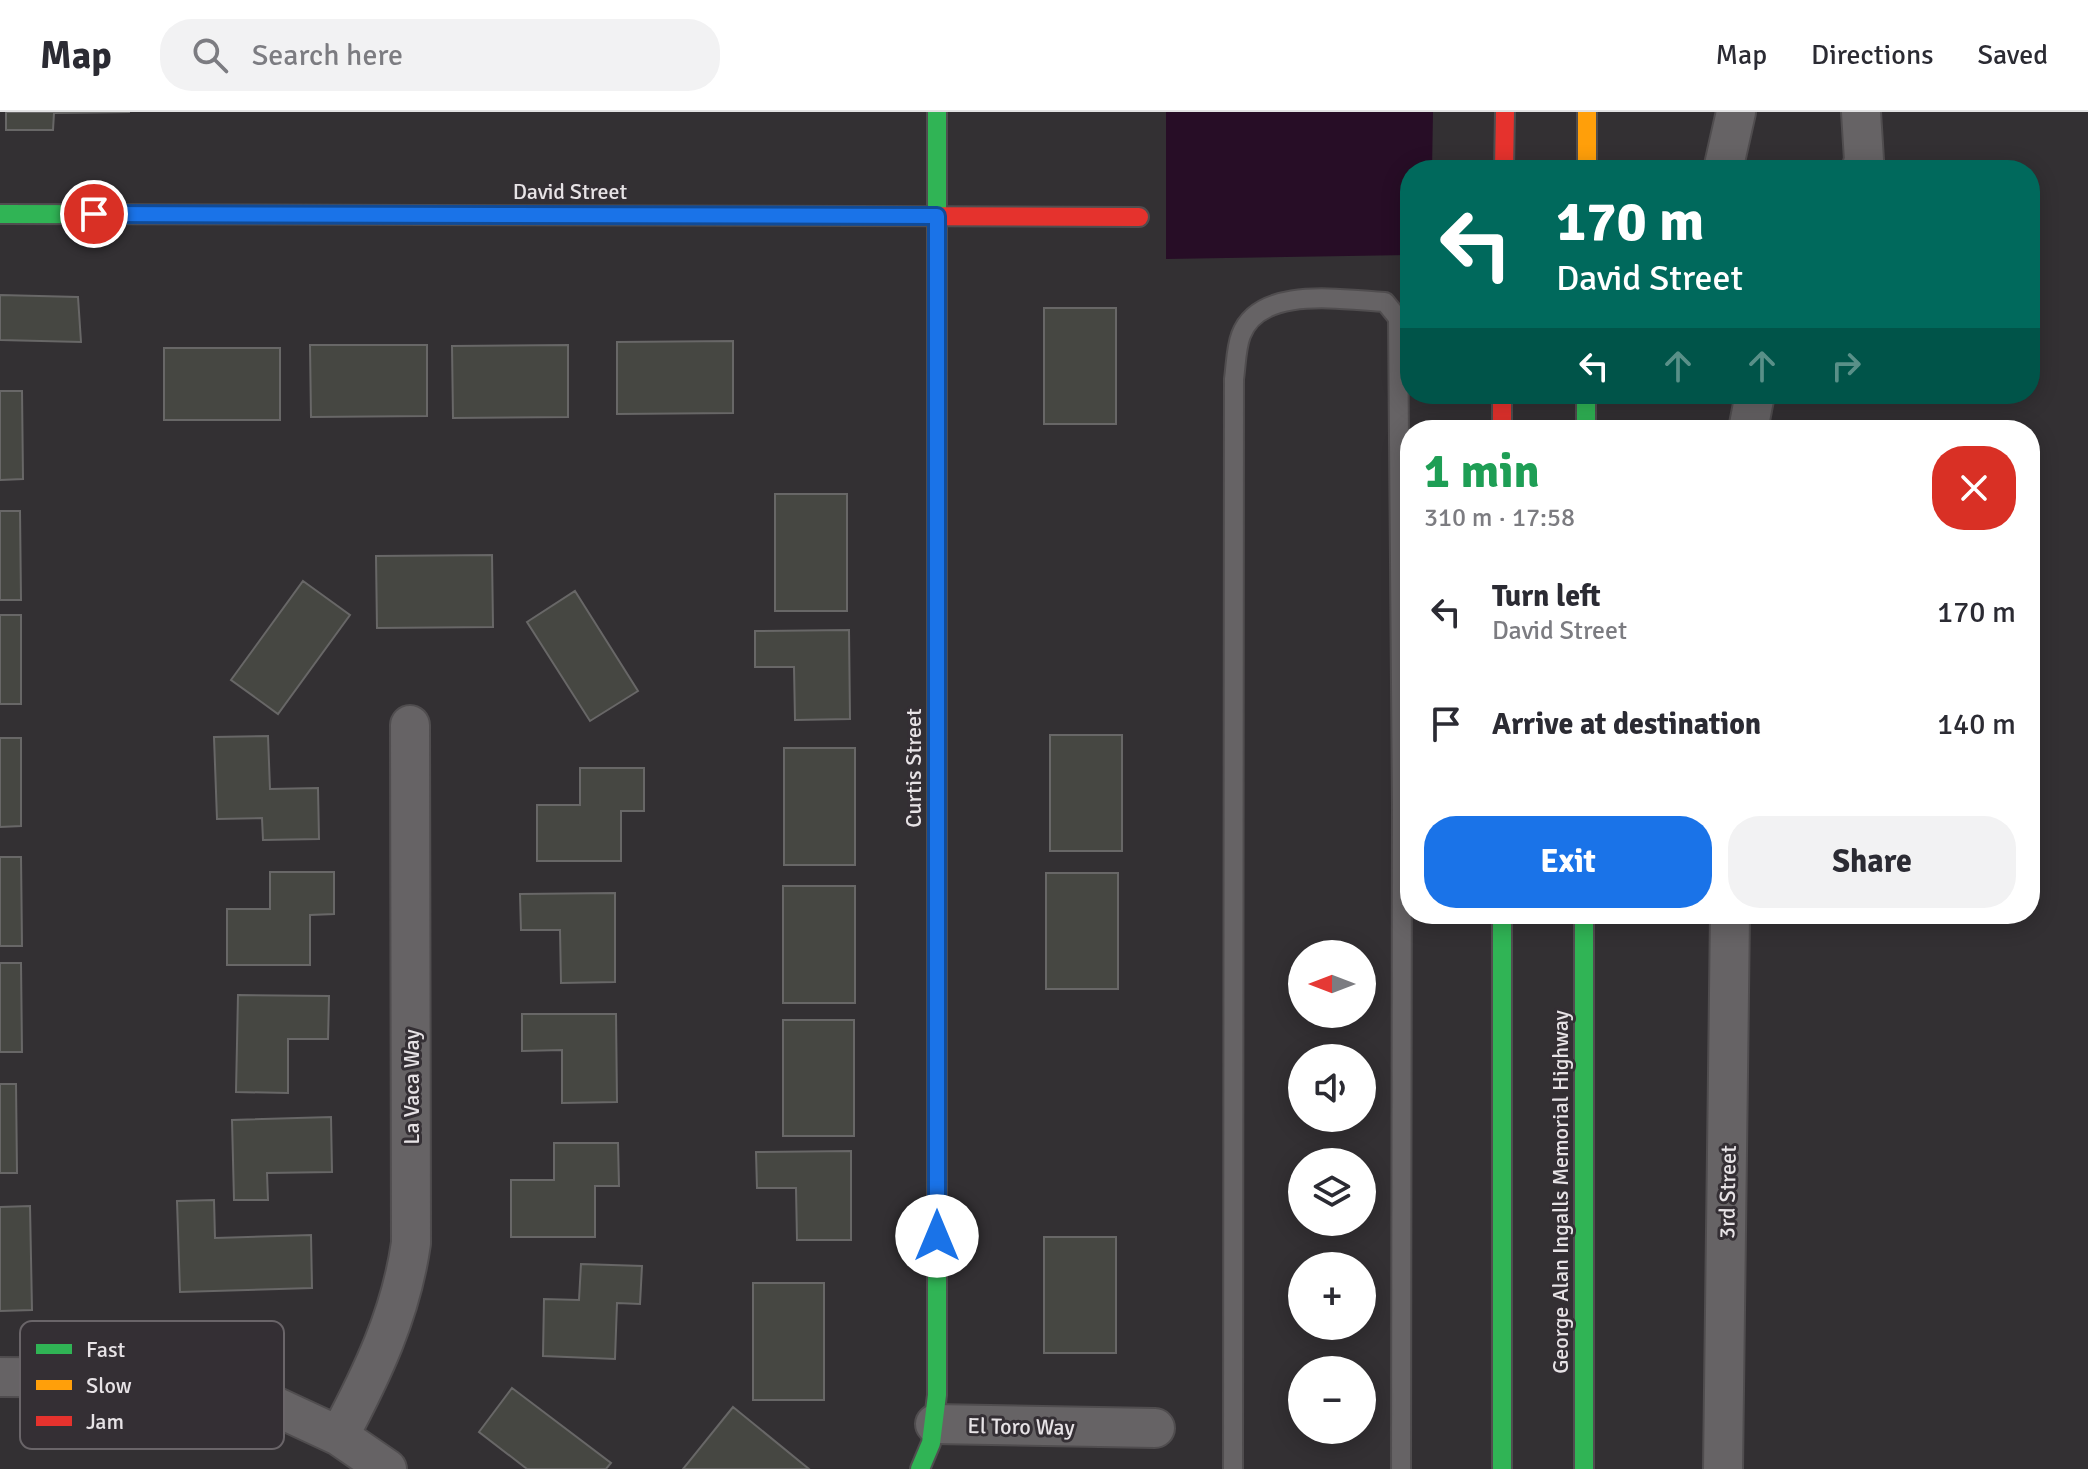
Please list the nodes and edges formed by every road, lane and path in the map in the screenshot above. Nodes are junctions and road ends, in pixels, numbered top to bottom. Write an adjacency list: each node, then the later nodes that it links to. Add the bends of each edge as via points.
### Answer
1 (937, 112): 11 (main road, Curtis Street)
2 (1505, 112): 6 (main road)
3 (1587, 112): 7 (main road)
4 (1736, 112): 8 (street)
5 (1861, 112): 9 (street)
6 (1504, 160)
7 (1587, 160)
8 (1723, 160)
9 (1864, 160)
10 (0, 214): 11 (main road, David Street)
11 (937, 216): 12 (main road, David Street); 22 (main road, Curtis Street)
12 (1139, 217)
13 (1400, 562): 27 (lane, via 1398,318 1385,302 1277,301 1250,319 1240,336 1234,379)
14 (410, 725): 24 (street, La Vaca Way, via 411,1243 405,1285 390,1329)
15 (1402, 924): 28 (lane)
16 (1502, 924): 29 (main road)
17 (1584, 924): 30 (main road, George Alan Ingalls Memorial Highway)
18 (1730, 924): 31 (street, 3rd Street)
19 (0, 1377): 20 (street)
20 (20, 1377)
21 (284, 1410): 24 (street)
22 (935, 1424): 23 (street, El Toro Way); 26 (main road, El Toro Way)
23 (1155, 1428)
24 (339, 1436): 25 (street)
25 (387, 1469)
26 (920, 1469)
27 (1233, 1469)
28 (1401, 1469)
29 (1502, 1469)
30 (1584, 1469)
31 (1723, 1469)

